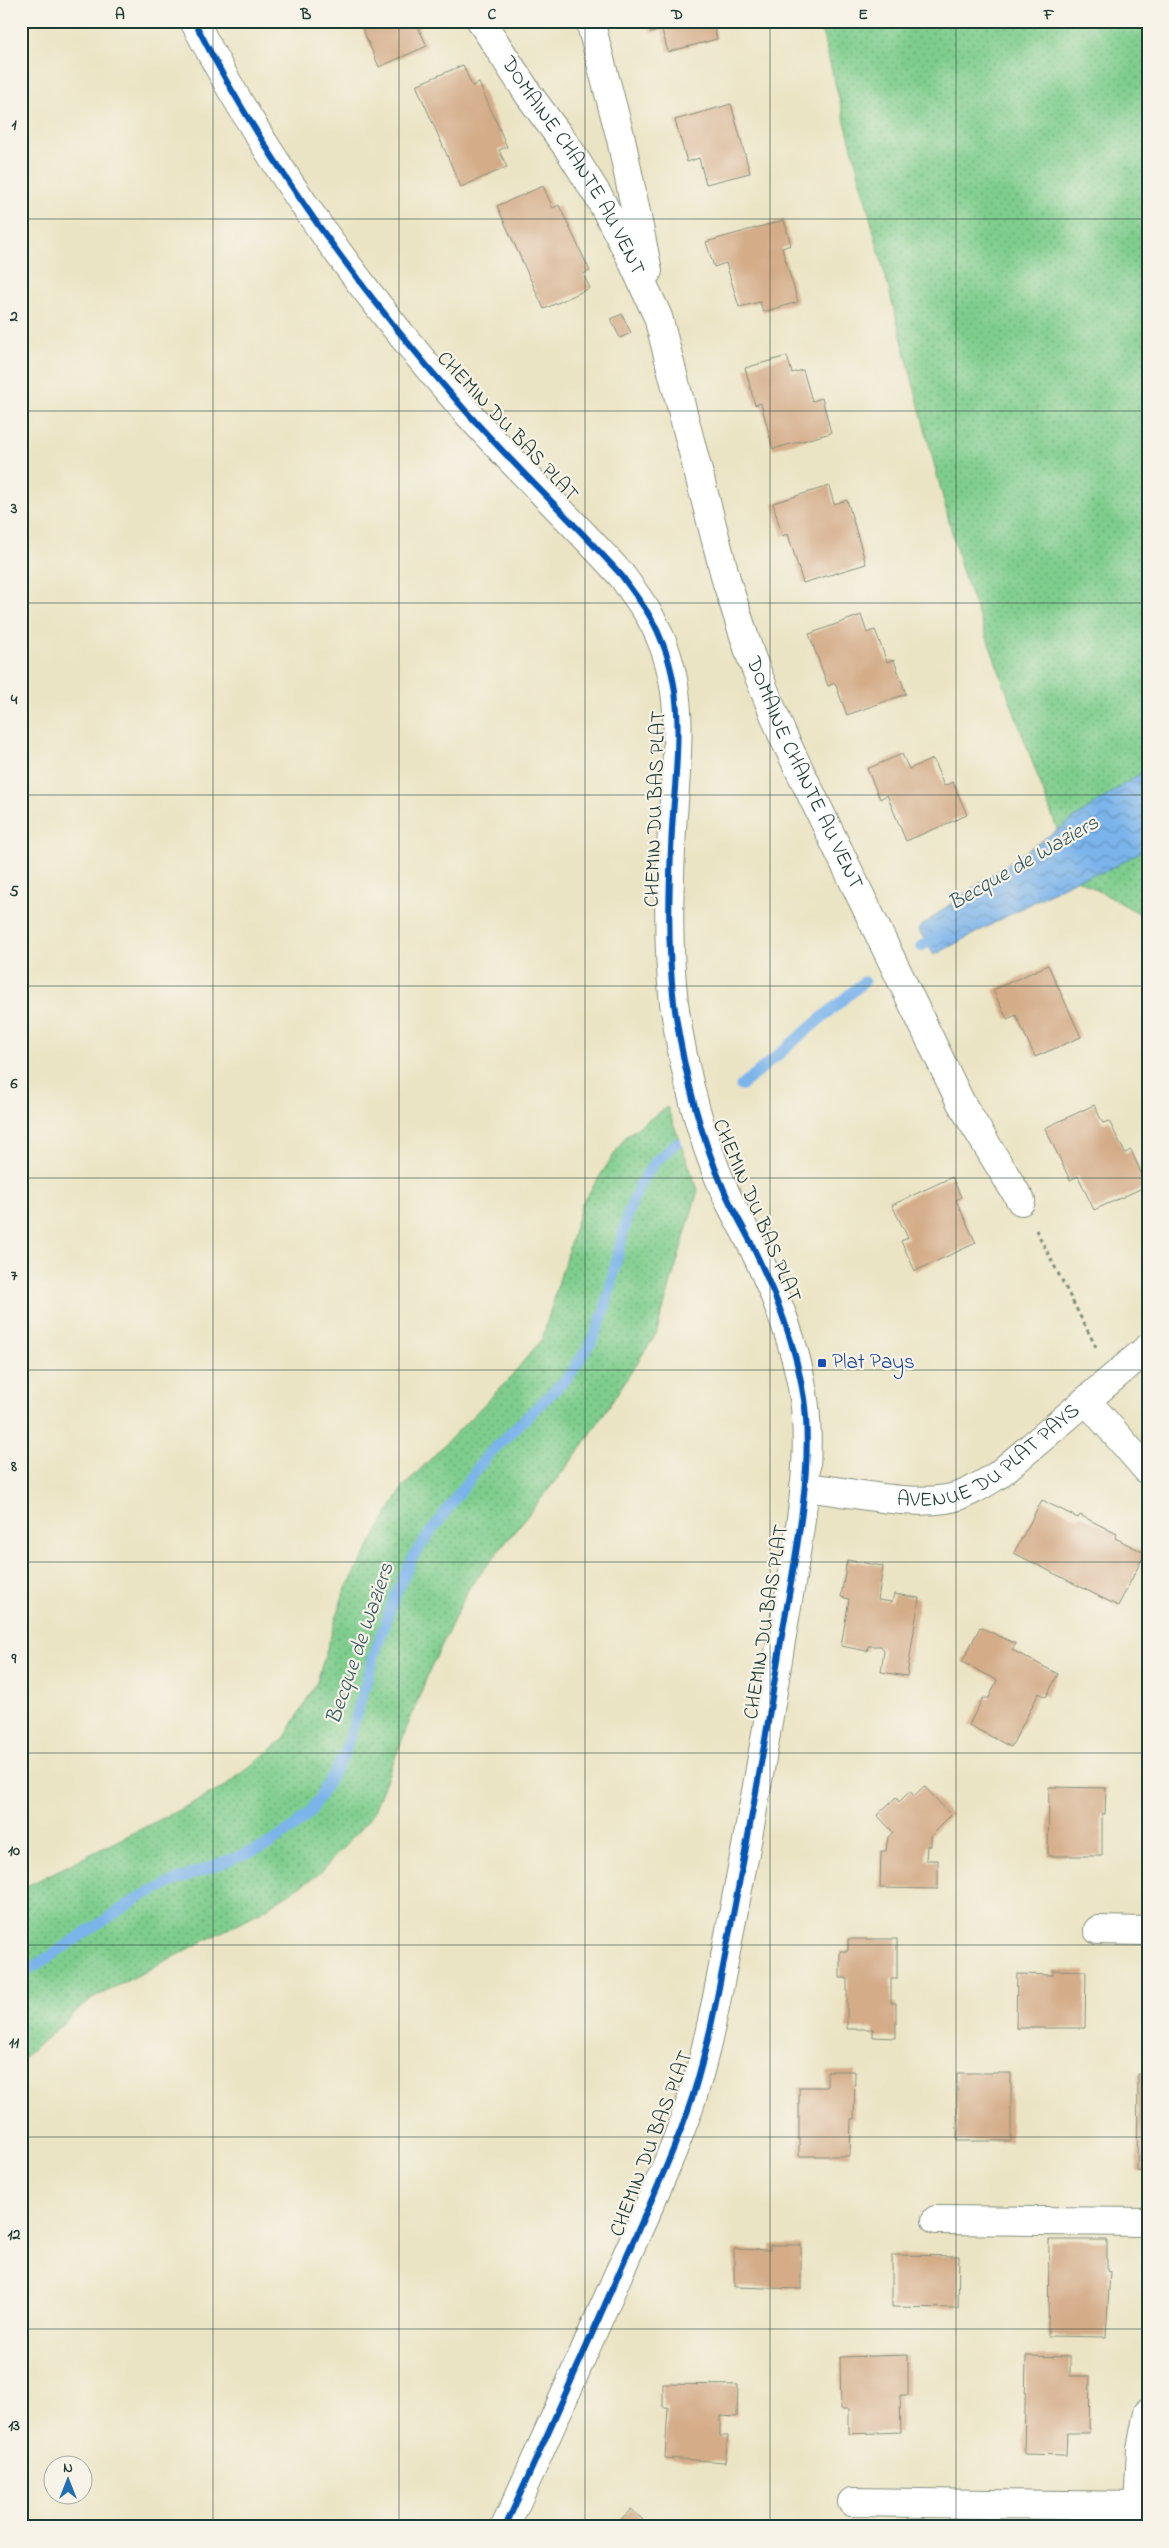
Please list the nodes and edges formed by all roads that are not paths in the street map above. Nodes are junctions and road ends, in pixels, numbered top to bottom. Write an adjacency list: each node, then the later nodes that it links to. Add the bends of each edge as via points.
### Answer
1 (194, 21): 9 (street, CHEMIN DU BAS PLAT, via 255,130 389,319 465,410 622,576 645,606 661,638 672,676 677,713 678,760 669,888 669,947 674,1004 699,1122 725,1193 772,1286 790,1334 805,1404)
2 (482, 21): 4 (street, DOMAINE CHANTE AU VENT, via 600,199)
3 (590, 21): 4 (street, DOMAINE CHANTE AU VENT, via 621,139)
4 (658, 317): 5 (street, DOMAINE CHANTE AU VENT, via 728,584 751,657 782,734 961,1103)
5 (1021, 1202)
6 (1148, 1348): 7 (street, AVENUE DU PLAT PAYS)
7 (1087, 1401): 8 (street); 9 (street, AVENUE DU PLAT PAYS, via 998,1474 973,1490 947,1499 919,1501)
8 (1148, 1471)
9 (804, 1487): 17 (street, CHEMIN DU BAS PLAT, via 752,1818 704,2056 691,2100 650,2204)
10 (1098, 1930): 11 (street)
11 (1148, 1931)
12 (936, 2220): 13 (street)
13 (1148, 2222)
14 (1148, 2412): 16 (street, via 1141,2449)
15 (852, 2502): 16 (street)
16 (1137, 2516)
17 (505, 2527)

